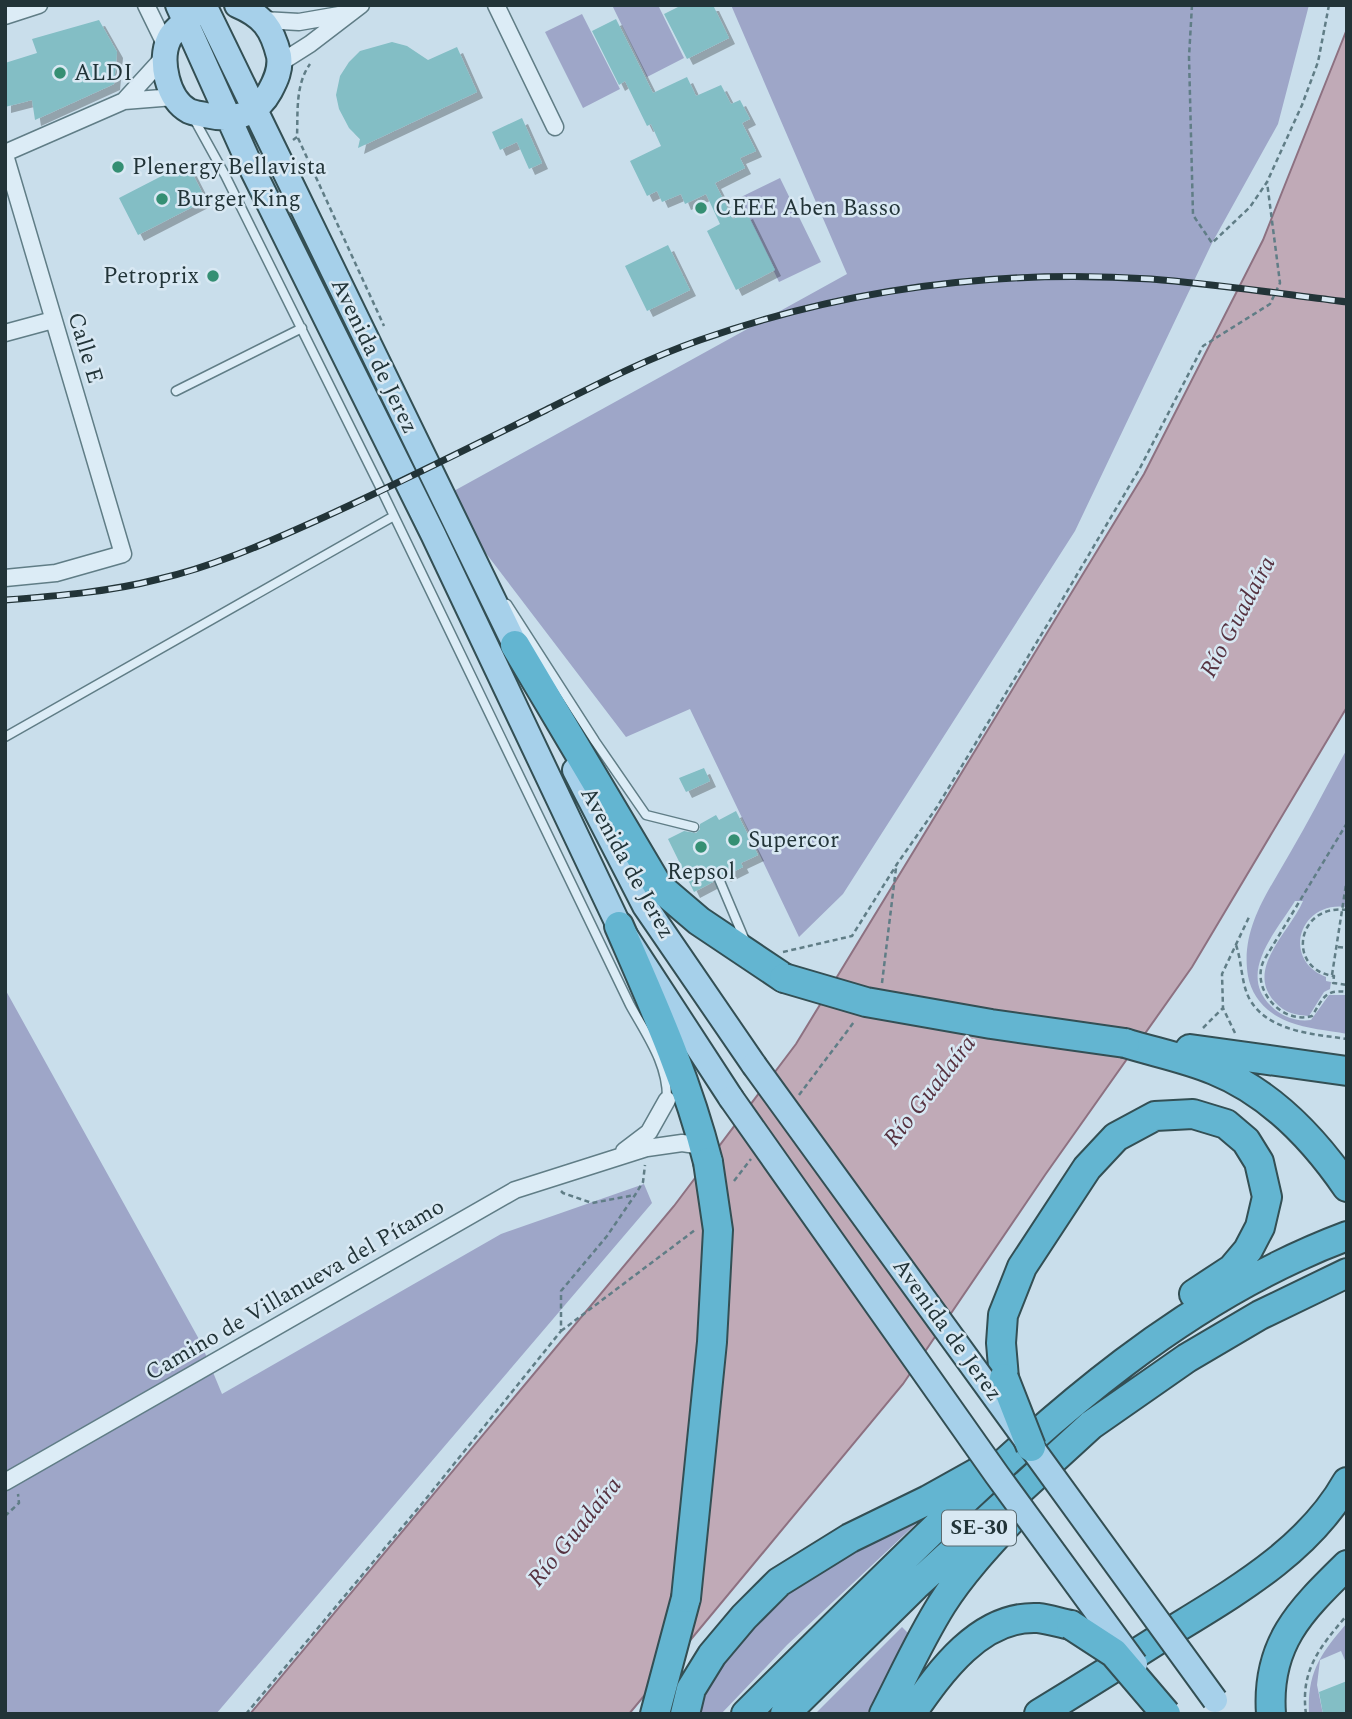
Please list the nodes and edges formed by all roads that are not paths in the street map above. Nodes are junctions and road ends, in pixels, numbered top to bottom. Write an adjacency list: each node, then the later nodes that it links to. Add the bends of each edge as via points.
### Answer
1 (39, 5): 7 (street)
2 (146, 5): 8 (street)
3 (496, 5): 14 (street)
4 (197, 9): 8 (main road, via 170,37); 12 (main road, Avenida de Jerez); 13 (main road, Avenida de Jerez)
5 (354, 10): 6 (street, via 299,22); 9 (street)
6 (249, 11): 9 (main road, via 274,36)
7 (5, 16)
8 (166, 52): 10 (street); 11 (main road, via 167,76)
9 (280, 63): 12 (main road, via 271,88)
10 (124, 101): 11 (street); 15 (street)
11 (182, 104): 13 (main road); 17 (lane, via 225,175)
12 (255, 109): 13 (main road); 21 (main road, Avenida de Jerez)
13 (229, 119): 27 (main road, Avenida de Jerez)
14 (555, 127)
15 (5, 154): 16 (street, Calle E)
16 (53, 320): 18 (street); 22 (street, Calle E, via 123,554 56,573)
17 (302, 328): 19 (lane); 20 (lane)
18 (5, 334)
19 (176, 391)
20 (394, 516): 24 (lane); 30 (lane, via 629,1005)
21 (456, 523): 23 (main road, Avenida de Jerez); 25 (lane, via 646,815)
22 (5, 578)
23 (516, 645): 28 (highway, via 658,886); 41 (main road, Avenida de Jerez, bridge, via 645,906)
24 (5, 737)
25 (694, 827)
26 (719, 879): 28 (lane)
27 (619, 926): 33 (highway, via 677,1060); 55 (main road, Avenida de Jerez, bridge, via 731,1098)
28 (753, 959): 29 (highway, bridge, via 784,978 866,1002)
29 (1125, 1043): 31 (highway); 36 (highway, via 1214,1070 1262,1097 1297,1126)
30 (663, 1066): 32 (lane); 33 (lane)
31 (1347, 1071)
32 (667, 1100): 34 (street, via 649,1132)
33 (698, 1122): 35 (highway)
34 (616, 1156): 35 (street, via 682,1143 696,1145); 42 (street, Camino de Villanueva del Pítamo, via 515,1190)
35 (708, 1161): 45 (highway, bridge, via 718,1230 712,1342)
36 (1347, 1187)
37 (1347, 1236): 39 (highway, SE-30, via 1222,1297)
38 (1347, 1273): 40 (highway, SE-30, via 1259,1315)
39 (1129, 1357): 41 (highway, SE-30); 41 (highway, bridge, via 1157,1319 1231,1269 1260,1227 1267,1197 1259,1162 1246,1141 1226,1124 1193,1114 1155,1116 1116,1137 1087,1168 1022,1268 1003,1315 1001,1343 1004,1378)
40 (1187, 1357): 50 (highway, SE-30, via 1091,1425 915,1586); 51 (highway, via 1023,1507 972,1563 922,1639)
41 (1024, 1448): 46 (main road, Avenida de Jerez, bridge); 48 (highway, via 850,1538 779,1582 712,1656 691,1689); 49 (highway, SE-30)
42 (10, 1480)
43 (1347, 1482): 53 (highway, via 1294,1547 1247,1585)
44 (1347, 1565): 56 (highway, via 1291,1627 1276,1657 1269,1688)
45 (686, 1598): 47 (highway); 48 (highway)
46 (1220, 1707)
47 (655, 1714)
48 (683, 1714)
49 (746, 1714)
50 (785, 1714)
51 (884, 1714)
52 (911, 1714): 54 (highway, bridge, via 973,1640 1004,1624 1037,1618 1071,1625 1114,1653)
53 (1039, 1714)
54 (1166, 1714)
55 (1172, 1714)
56 (1271, 1714)

